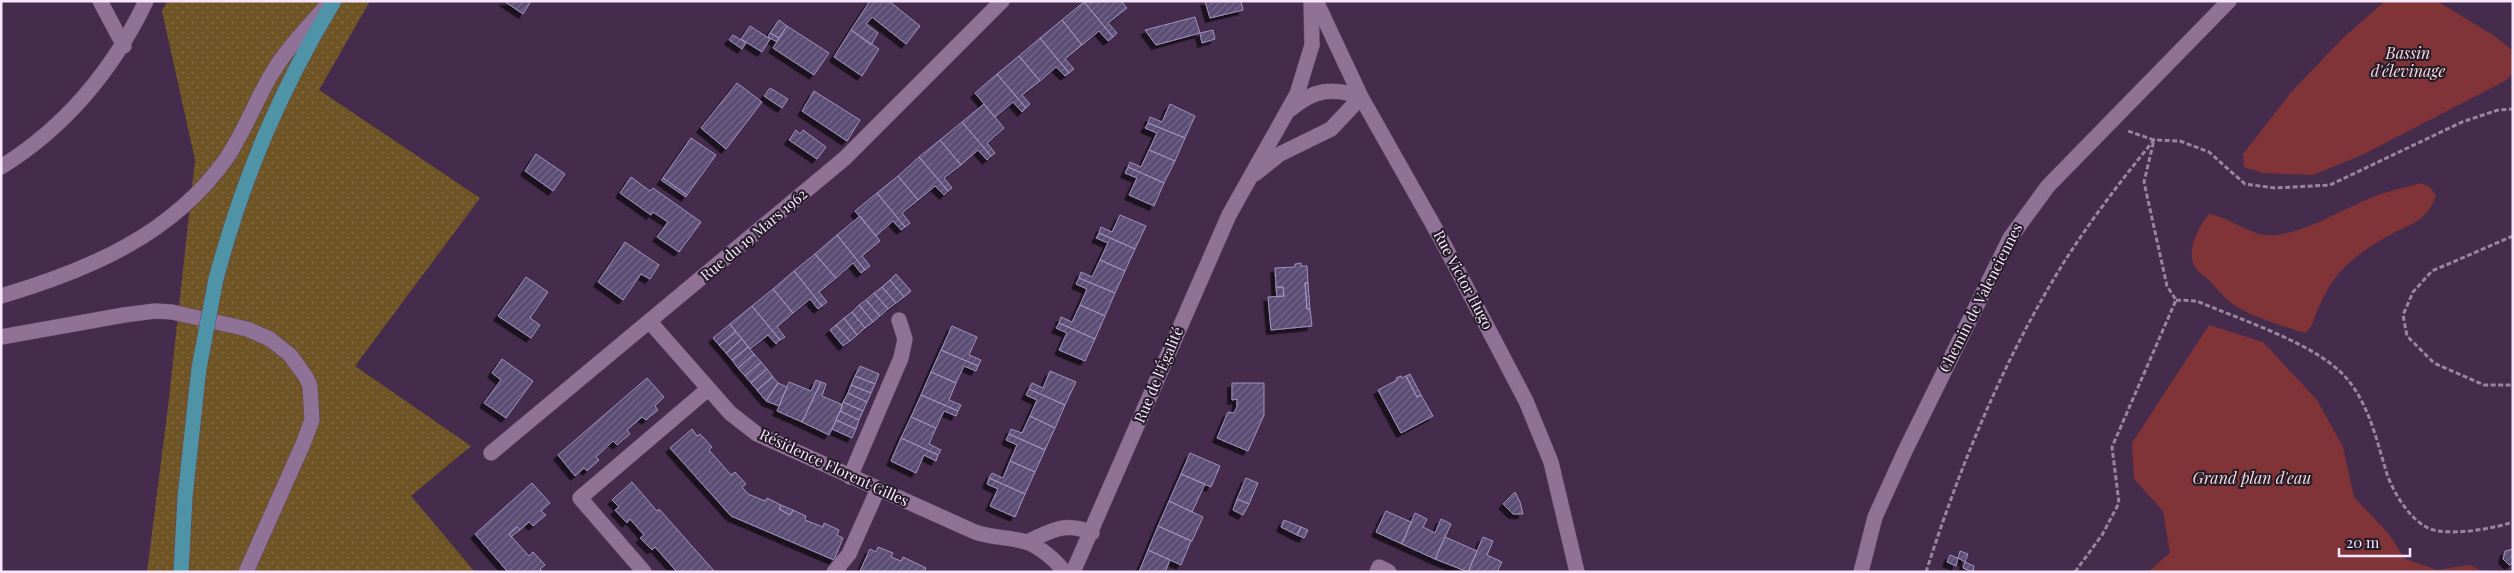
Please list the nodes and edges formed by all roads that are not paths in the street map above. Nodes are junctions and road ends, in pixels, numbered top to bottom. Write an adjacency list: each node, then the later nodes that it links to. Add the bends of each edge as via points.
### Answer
1 (100, 1): 9 (street)
2 (146, 1): 9 (street)
3 (330, 1): 14 (street, via 279,62 227,157 178,212 156,230 101,260 42,284)
4 (334, 1): 24 (main road, bridge, via 294,71 256,151 216,279 199,368 185,497)
5 (1002, 1): 16 (street, Rue du 19 Mars 1962, via 859,146)
6 (1311, 1): 11 (street, Rue de l'Égalité, via 1312,45)
7 (1316, 1): 10 (street, Rue Victor Hugo)
8 (2229, 1): 33 (street, Chemin de Valenciennes, via 2036,200 2010,238 1886,492 1871,530)
9 (124, 46): 12 (street, via 68,116 37,143)
10 (1360, 97): 11 (street, Rue de l'Égalité, via 1339,90 1322,90); 13 (street, Rue de l'Égalité, via 1331,129 1280,154); 32 (street, Rue Victor Hugo, via 1440,236 1526,401 1551,462)
11 (1289, 110): 13 (street, Rue de l'Égalité)
12 (1, 167)
13 (1248, 180): 22 (street, Rue de l'Égalité, via 1229,215)
14 (1, 296)
15 (899, 320): 20 (street, via 904,339 901,358)
16 (650, 322): 18 (street, Résidence Florent Gilles); 19 (street, Rue du 19 Mars 1962)
17 (1, 337): 25 (street, via 155,311 187,314 247,329 285,350 310,386 312,420)
18 (708, 389): 20 (street, Résidence Florent Gilles, via 742,424 757,434); 26 (street, via 580,498)
19 (491, 453)
20 (850, 477): 21 (street, Résidence Florent Gilles)
21 (878, 489): 23 (street, Résidence Florent Gilles, via 975,532 998,539); 27 (street, via 849,554)
22 (1092, 533): 23 (street, Résidence Florent Gilles, via 1073,526 1063,527); 29 (street, Rue de l'Égalité)
23 (1027, 542): 28 (street, Résidence Florent Gilles)
24 (181, 572)
25 (246, 572)
26 (644, 572)
27 (834, 572)
28 (1064, 572)
29 (1073, 572)
30 (1377, 572): 31 (street, via 1379,567)
31 (1389, 572)
32 (1577, 572)
33 (1861, 572)

